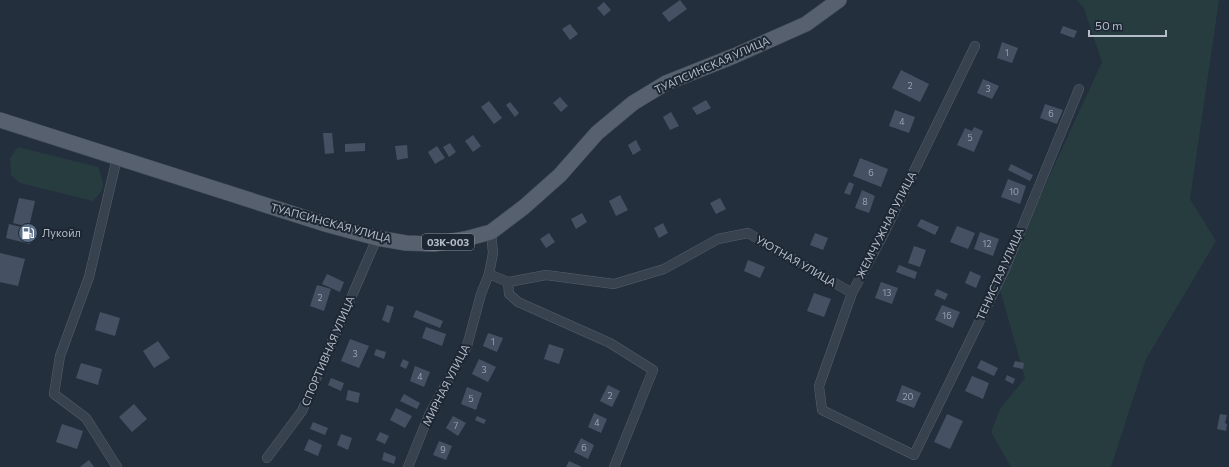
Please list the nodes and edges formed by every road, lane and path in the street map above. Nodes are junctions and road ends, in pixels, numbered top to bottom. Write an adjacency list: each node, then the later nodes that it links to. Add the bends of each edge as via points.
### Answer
1 (839, 0): 6 (main road, ТУАПСИНСКАЯ УЛИЦА / 03К-003, via 806,24 666,83 633,103 597,133 560,175)
2 (975, 46): 10 (street, ЖЕМЧУЖНАЯ УЛИЦА)
3 (1079, 89): 11 (street, ТЕНИСТАЯ УЛИЦА, via 1004,271 914,455)
4 (0, 120): 5 (main road, ТУАПСИНСКАЯ УЛИЦА / 03К-003)
5 (117, 158): 7 (main road, ТУАПСИНСКАЯ УЛИЦА / 03К-003); 13 (street, via 89,277 60,356 54,394 86,418)
6 (491, 232): 7 (main road, ТУАПСИНСКАЯ УЛИЦА / 03К-003, via 434,244); 8 (street, МИРНАЯ УЛИЦА, via 494,252)
7 (377, 238): 12 (street, СПОРТИВНАЯ УЛИЦА, via 302,411)
8 (489, 274): 9 (street); 14 (street, МИРНАЯ УЛИЦА, via 467,346 429,415)
9 (508, 282): 10 (street, УЮТНАЯ УЛИЦА, via 546,275 614,284 664,268 718,239 748,233); 15 (street, via 509,294 518,302 610,343 653,370)
10 (852, 293): 11 (street, ЖЕМЧУЖНАЯ УЛИЦА, via 819,386)
11 (822, 410)
12 (267, 458)
13 (117, 467)
14 (408, 467)
15 (614, 467)

